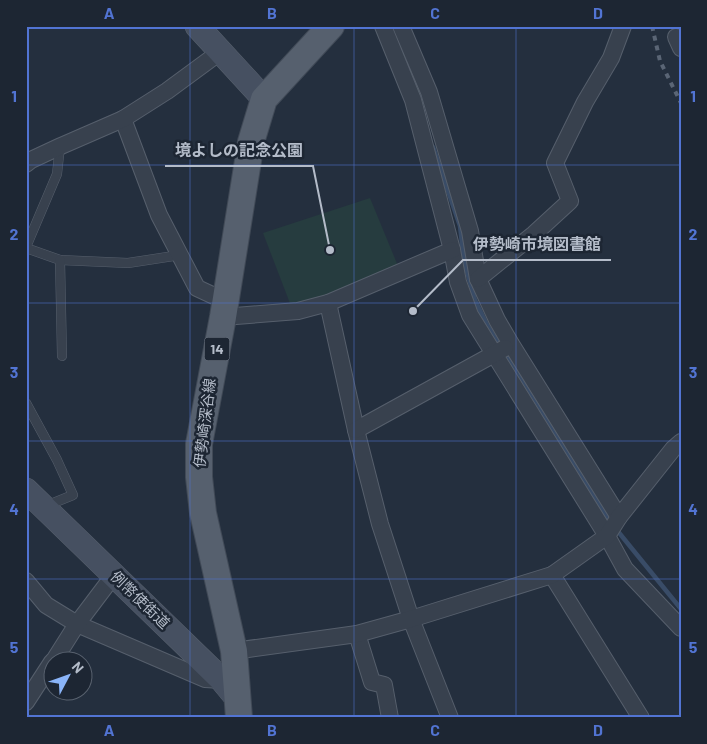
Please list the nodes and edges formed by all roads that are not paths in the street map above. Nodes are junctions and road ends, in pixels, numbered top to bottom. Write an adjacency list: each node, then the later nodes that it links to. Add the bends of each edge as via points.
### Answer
1 (197, 26): 6 (main road)
2 (331, 26): 7 (main road, 伊勢崎深谷線 / 14)
3 (383, 26): 12 (street, via 413,100)
4 (401, 26): 15 (street, via 429,92 470,231)
5 (624, 26): 15 (street, via 611,58 585,102 556,163 570,201)
6 (220, 52): 7 (main road); 8 (street)
7 (264, 100): 17 (main road, 伊勢崎深谷線 / 14, via 251,142)
8 (123, 119): 9 (street); 13 (street, via 159,214)
9 (60, 146): 10 (street); 11 (lane, via 57,174)
10 (26, 164)
11 (26, 248): 14 (lane)
12 (452, 250): 16 (street); 19 (street, via 458,282 470,315)
13 (180, 255): 14 (lane, via 128,263); 17 (street, via 197,288)
14 (60, 260): 20 (lane)
15 (478, 279): 18 (street)
16 (328, 303): 17 (street, via 298,311); 22 (street)
17 (224, 309): 35 (main road, 伊勢崎深谷線 / 14, via 200,444 198,477)
18 (511, 344): 19 (street); 26 (street)
19 (496, 354): 22 (street); 27 (street)
20 (62, 356)
21 (26, 403): 25 (lane, via 72,495)
22 (356, 430): 31 (street, via 380,524)
23 (681, 442): 26 (street)
24 (26, 490): 25 (main road, 例幣使街道)
25 (44, 507): 28 (main road, 例幣使街道)
26 (619, 517): 27 (street)
27 (607, 536): 29 (street); 33 (street, via 625,569)
28 (114, 575): 32 (street); 38 (main road, 例幣使街道)
29 (552, 575): 31 (street); 42 (street)
30 (26, 582): 32 (street, via 46,605)
31 (411, 619): 34 (street); 41 (street)
32 (77, 624): 36 (street); 38 (street, via 205,679)
33 (681, 628)
34 (357, 634): 35 (street); 40 (street, via 372,682 384,685)
35 (234, 651): 38 (main road, 伊勢崎深谷線 / 14)
36 (59, 652)
37 (42, 678): 39 (street)
38 (232, 698)
39 (26, 702)
40 (390, 718)
41 (450, 718)
42 (641, 718)

